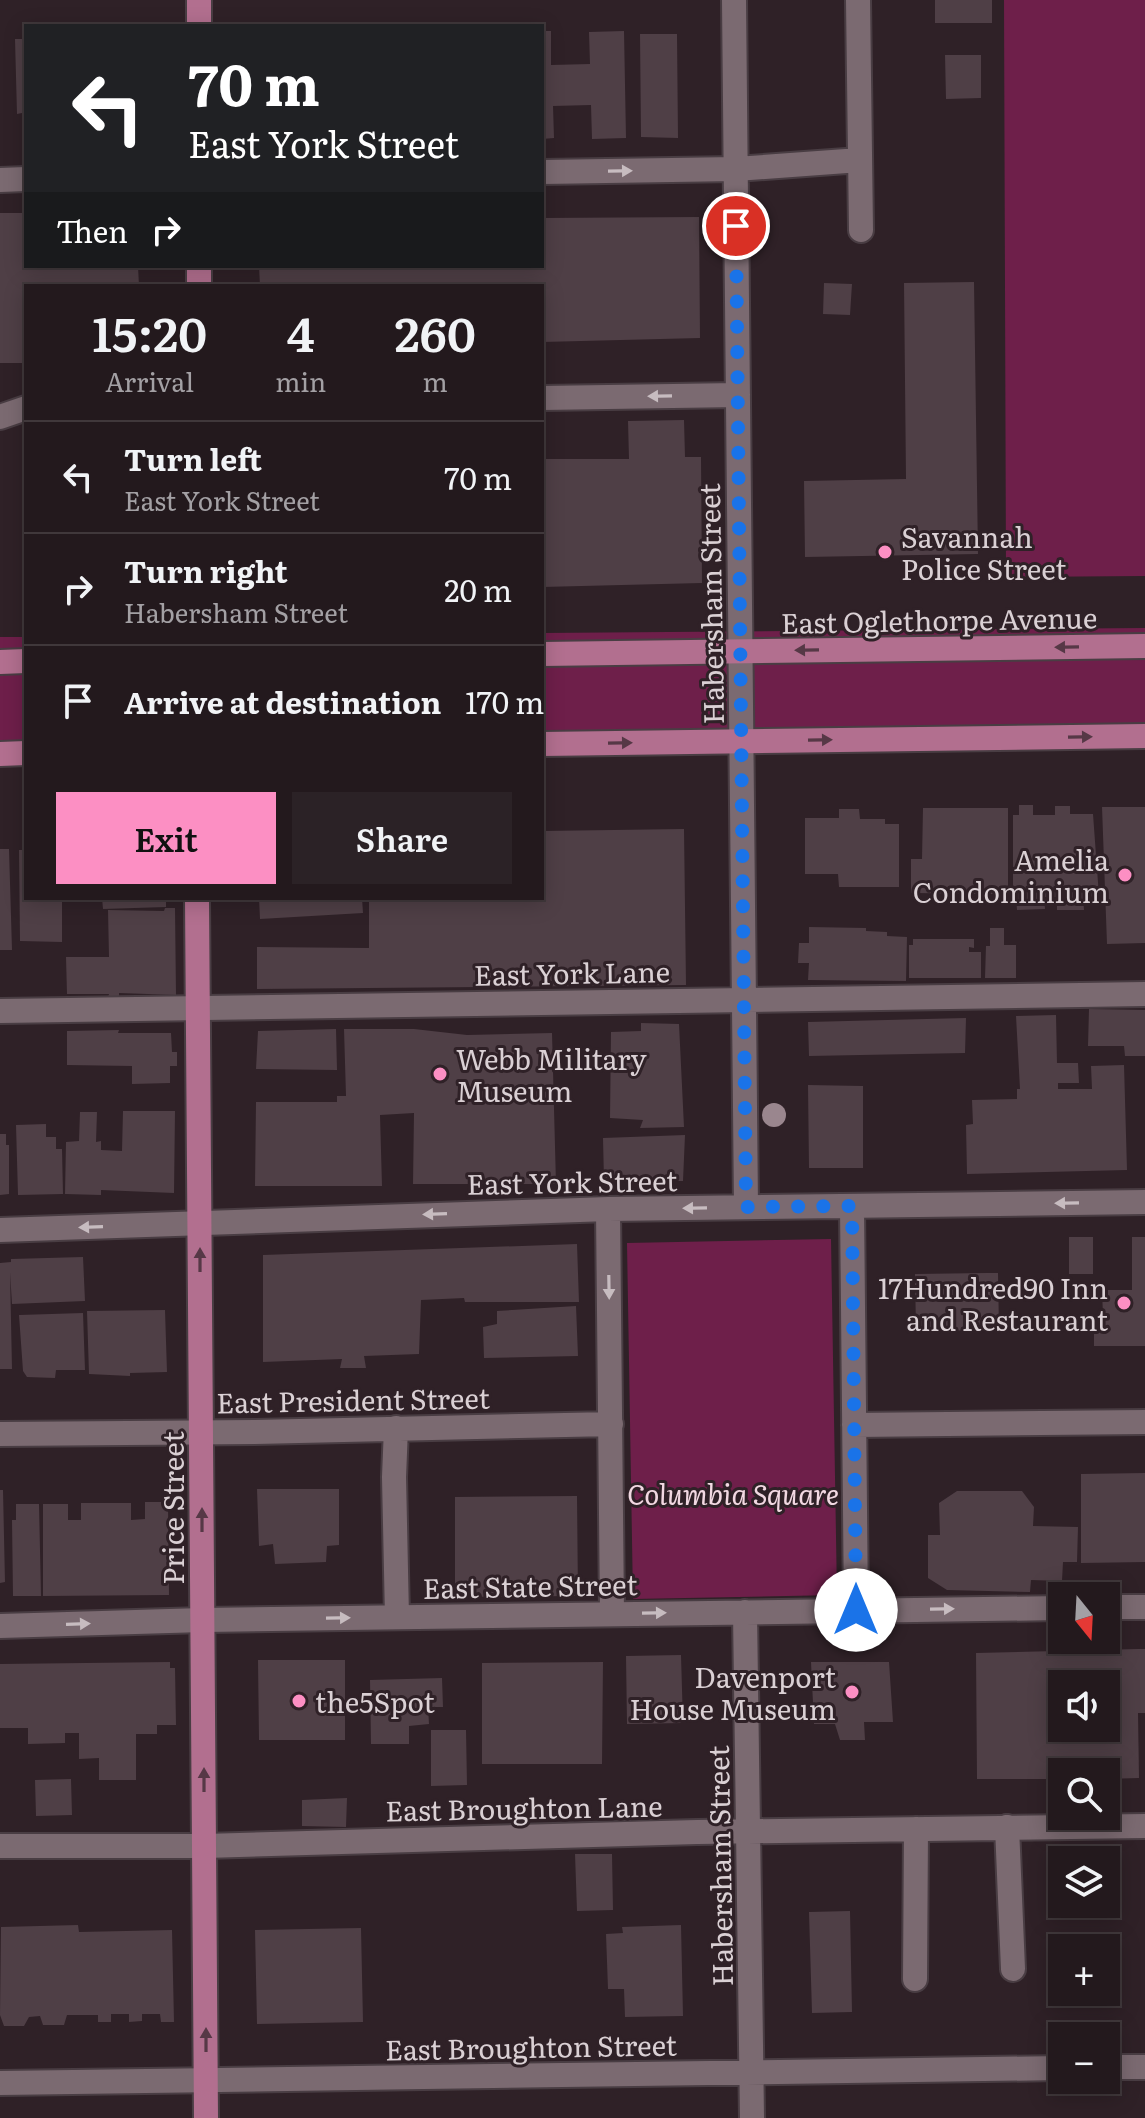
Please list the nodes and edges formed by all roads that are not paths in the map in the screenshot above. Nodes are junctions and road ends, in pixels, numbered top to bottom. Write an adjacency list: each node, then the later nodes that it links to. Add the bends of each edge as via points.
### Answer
1 (199, 0): 4 (main road)
2 (734, 0): 6 (street, Habersham Street)
3 (858, 0): 5 (street)
4 (199, 24)
5 (860, 160): 6 (street); 10 (street)
6 (736, 169): 7 (street, one-way to 6); 11 (street, Habersham Street)
7 (544, 172)
8 (24, 179): 9 (street)
9 (0, 180)
10 (861, 230)
11 (738, 395): 12 (street, one-way to 12); 16 (street, Habersham Street)
12 (544, 398)
13 (24, 409): 14 (street)
14 (0, 417)
15 (1145, 646): 16 (main road, East Oglethorpe Avenue, one-way to 16)
16 (741, 651): 17 (main road, East Oglethorpe Avenue); 21 (street, Habersham Street)
17 (544, 654)
18 (24, 661): 19 (main road)
19 (0, 662)
20 (1145, 736): 21 (main road, one-way to 20)
21 (742, 741): 22 (main road, one-way to 21); 27 (street, Habersham Street)
22 (544, 744)
23 (24, 753): 24 (main road)
24 (0, 754)
25 (197, 900): 28 (main road, Price Street)
26 (1145, 994): 27 (street, East York Lane)
27 (744, 999): 28 (street, East York Lane); 32 (street, Habersham Street)
28 (198, 1009): 29 (street, East York Lane); 34 (main road, Price Street)
29 (0, 1011)
30 (1145, 1202): 31 (street, East York Street, one-way to 31)
31 (852, 1206): 32 (street, East York Street); 38 (street)
32 (746, 1207): 33 (street, East York Street, one-way to 33)
33 (608, 1209): 34 (street, East York Street, one-way to 34); 37 (street, one-way to 37)
34 (200, 1223): 35 (street, East York Street, one-way to 35); 40 (main road, Price Street, one-way to 34)
35 (0, 1230)
36 (1145, 1422): 38 (street)
37 (611, 1424): 39 (street, East President Street); 47 (street)
38 (854, 1425): 45 (street)
39 (396, 1428): 40 (street, East President Street); 48 (street)
40 (202, 1433): 41 (street, East President Street); 49 (main road, Price Street, one-way to 40)
41 (0, 1434)
42 (1120, 1607): 43 (street)
43 (1145, 1607)
44 (1048, 1608): 45 (street, East State Street, one-way to 44)
45 (856, 1610): 46 (street, East State Street)
46 (745, 1612): 47 (street, East State Street, one-way to 46); 54 (street, Habersham Street)
47 (612, 1614): 48 (street, East State Street)
48 (397, 1617): 49 (street, East State Street, one-way to 48)
49 (203, 1620): 50 (street, East State Street, one-way to 49); 56 (main road, Price Street, one-way to 49)
50 (0, 1626)
51 (1145, 1826): 52 (street, East Broughton Lane)
52 (1007, 1827): 53 (street, East Broughton Lane); 57 (street)
53 (916, 1829): 54 (street, East Broughton Lane); 58 (street)
54 (748, 1832): 56 (street, East Broughton Lane); 62 (street, Habersham Street)
55 (0, 1846): 56 (street, East Broughton Lane)
56 (205, 1846): 63 (main road, Price Street, one-way to 56)
57 (1013, 1969)
58 (915, 1979)
59 (1120, 2067): 60 (street)
60 (1145, 2067)
61 (1048, 2068): 62 (street, East Broughton Street)
62 (753, 2072): 63 (street, East Broughton Street); 66 (street, Habersham Street)
63 (207, 2081): 64 (street, East Broughton Street); 65 (main road, Price Street)
64 (0, 2083)
65 (206, 2118)
66 (752, 2118)

